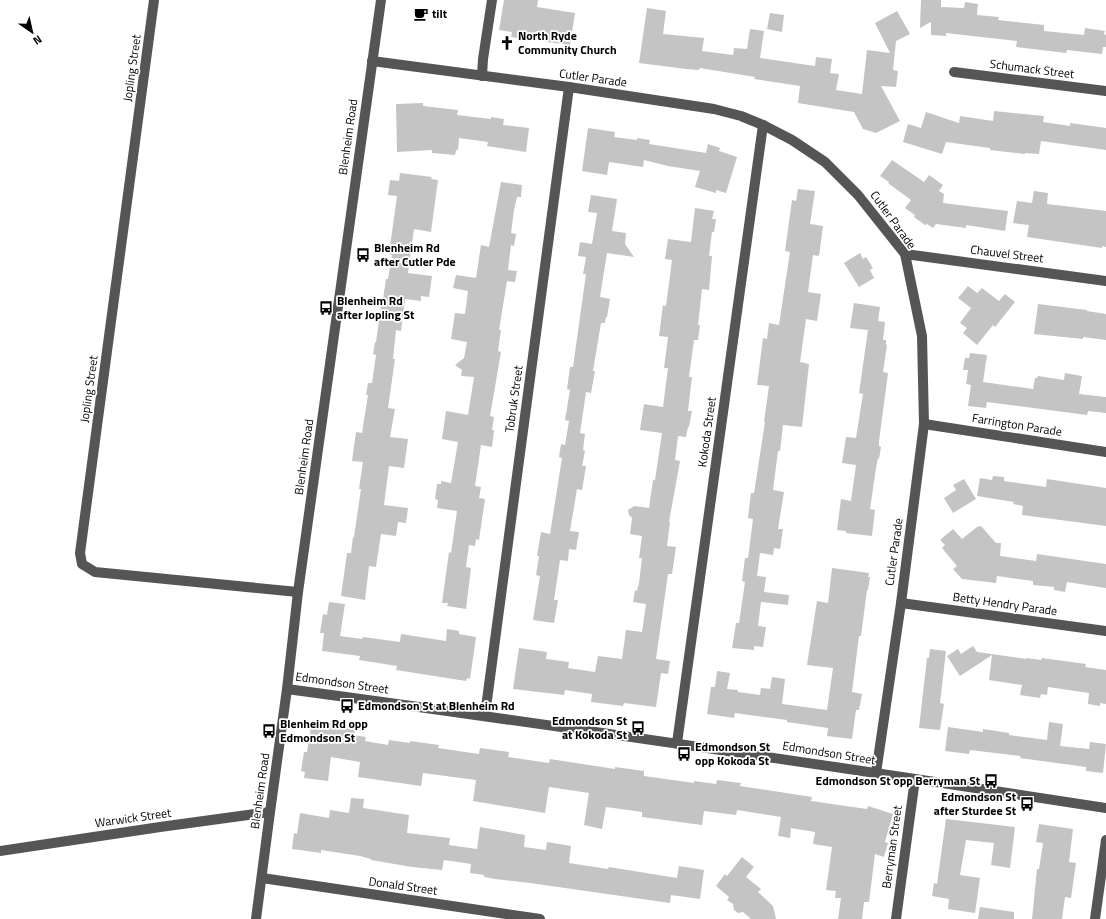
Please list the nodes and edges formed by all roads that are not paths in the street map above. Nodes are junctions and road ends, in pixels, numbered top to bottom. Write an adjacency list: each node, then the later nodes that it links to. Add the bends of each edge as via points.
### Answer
1 (154, 0): 14 (street, Jopling Street, via 80,554 82,564 95,572)
2 (381, 0): 4 (street, Blenheim Road)
3 (492, 0): 6 (street)
4 (372, 61): 6 (street, Cutler Parade); 14 (street, Blenheim Road)
5 (954, 72): 8 (street, Schumack Street)
6 (482, 76): 7 (street, Cutler Parade)
7 (569, 87): 9 (street, Cutler Parade, via 714,108); 18 (street, Tobruk Street)
8 (1106, 91)
9 (763, 124): 10 (street, Cutler Parade, via 825,162 858,195); 19 (street, Kokoda Street)
10 (905, 254): 11 (street, Chauvel Street); 12 (street, Cutler Parade, via 922,336)
11 (1106, 280)
12 (924, 424): 13 (street, Farrington Parade); 15 (street, Cutler Parade)
13 (1106, 452)
14 (298, 592): 17 (street, Blenheim Road)
15 (901, 603): 16 (street, Betty Hendry Parade); 20 (street, Cutler Parade)
16 (1106, 631)
17 (287, 689): 18 (street, Edmondson Street); 23 (street, Blenheim Road)
18 (484, 715): 19 (street, Edmondson Street)
19 (677, 743): 20 (street, Edmondson Street)
20 (876, 773): 21 (street, Edmondson Street)
21 (915, 779): 22 (street, Edmondson Street); 29 (street, Berryman Street)
22 (1106, 808)
23 (270, 812): 25 (street, Warwick Street); 26 (street, Blenheim Road)
24 (1106, 840): 30 (street)
25 (0, 851)
26 (262, 878): 27 (street, Blenheim Road); 28 (street, Donald Street)
27 (256, 919)
28 (540, 919)
29 (896, 919)
30 (1095, 919)

